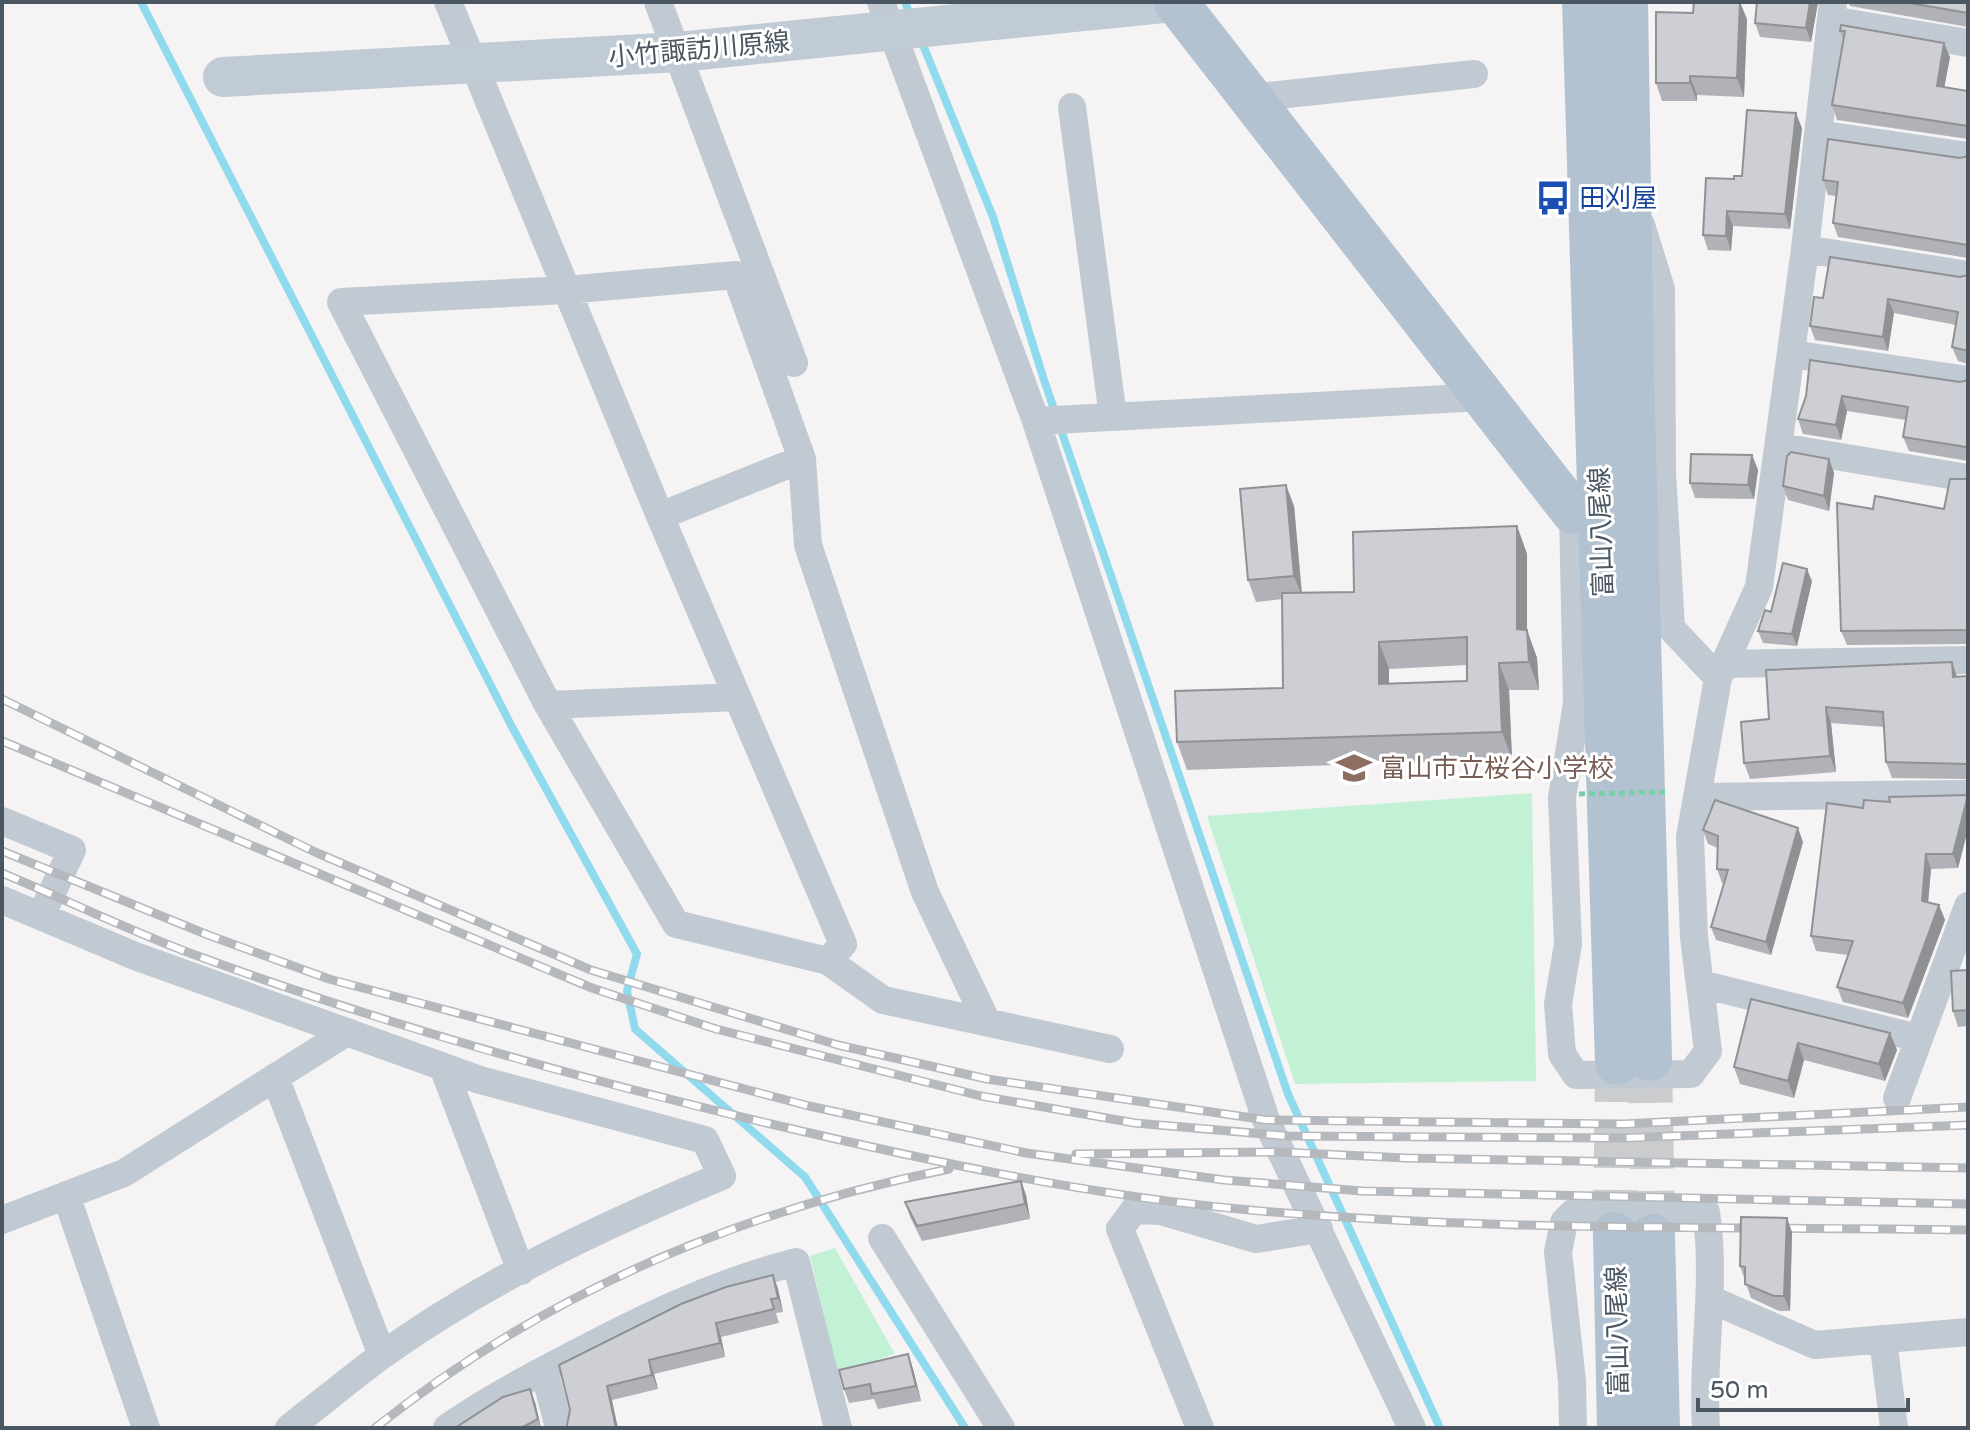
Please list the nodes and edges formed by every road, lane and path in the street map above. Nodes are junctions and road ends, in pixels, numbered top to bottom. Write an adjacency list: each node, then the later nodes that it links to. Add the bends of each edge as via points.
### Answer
1 (448, 2): 10 (street)
2 (658, 2): 9 (street)
3 (1175, 2): 7 (main road, 小竹諏訪川原線); 13 (main road, 富山八尾線)
4 (1584, 2): 17 (main road, 富山八尾線, via 1634,1061)
5 (1626, 2): 17 (main road, 富山八尾線)
6 (1832, 11): 8 (street); 15 (street)
7 (886, 17): 9 (main road, 小竹諏訪川原線); 26 (street)
8 (1968, 43)
9 (679, 52): 10 (main road, 小竹諏訪川原線); 22 (street)
10 (473, 64): 12 (main road, 小竹諏訪川原線); 20 (street)
11 (1474, 74): 13 (street)
12 (223, 77)
13 (1250, 98): 24 (main road, 富山八尾線)
14 (1072, 107): 25 (street)
15 (1818, 134): 16 (street); 18 (street)
16 (1968, 156)
17 (1631, 194): 33 (street, via 1661,289 1662,472 1671,628)
18 (1805, 249): 19 (street); 21 (street)
19 (1968, 275)
20 (566, 290): 28 (street, via 736,275); 31 (street); 35 (street, via 341,302)
21 (1792, 354): 23 (street); 27 (street)
22 (794, 363)
23 (1968, 380)
24 (1482, 397): 25 (street); 30 (main road, 富山八尾線)
25 (1113, 417): 26 (street)
26 (1036, 421): 55 (street, via 1266,1120)
27 (1780, 447): 29 (street); 33 (street, via 1759,587)
28 (802, 459): 31 (street); 46 (street, via 808,545 925,892)
29 (1968, 478)
30 (1573, 512): 45 (street, via 1577,703 1562,798 1568,944 1558,1004 1562,1054 1576,1075 1691,1074 1708,1051)
31 (660, 516): 34 (street)
32 (1968, 660): 33 (street)
33 (1721, 671): 39 (street)
34 (737, 697): 35 (street); 44 (street, via 843,944)
35 (548, 705): 44 (street, via 676,924)
36 (1665, 792): 37 (path, bridge)
37 (1579, 794)
38 (1968, 794): 39 (street)
39 (1698, 797): 45 (street, via 1690,837)
40 (2, 821): 43 (street, via 72,850)
41 (2, 900): 43 (street)
42 (1968, 906): 48 (street)
43 (41, 916): 47 (street, via 135,956)
44 (828, 961): 46 (street, via 883,1000)
45 (1701, 984): 48 (street)
46 (986, 1020): 49 (street)
47 (347, 1032): 50 (street); 51 (street)
48 (1918, 1038): 52 (street)
49 (1110, 1049)
50 (443, 1067): 57 (street); 57 (street, via 705,1140 722,1176 629,1214)
51 (275, 1077): 53 (street, via 124,1173); 61 (street)
52 (1897, 1098)
53 (66, 1195): 54 (street); 63 (street)
54 (2, 1220)
55 (1319, 1229): 69 (street, via 1256,1239 1161,1211 1134,1210 1120,1229); 70 (street)
56 (882, 1238): 68 (street)
57 (521, 1271): 61 (street)
58 (1710, 1299): 60 (street, via 1815,1345); 71 (street, via 1706,1212 1569,1215 1558,1252); 74 (street, via 1702,1376)
59 (1968, 1332): 60 (street)
60 (1883, 1339): 75 (street)
61 (382, 1355): 64 (street)
62 (544, 1370): 65 (street); 66 (street); 67 (street, via 646,1316 748,1274 796,1262)
63 (146, 1428)
64 (289, 1428)
65 (447, 1428)
66 (559, 1428)
67 (838, 1428)
68 (1001, 1428)
69 (1200, 1428)
70 (1412, 1428)
71 (1573, 1428)
72 (1619, 1428): 73 (main road, 富山八尾線, via 1634,1235)
73 (1658, 1428)
74 (1706, 1428)
75 (1894, 1428)

